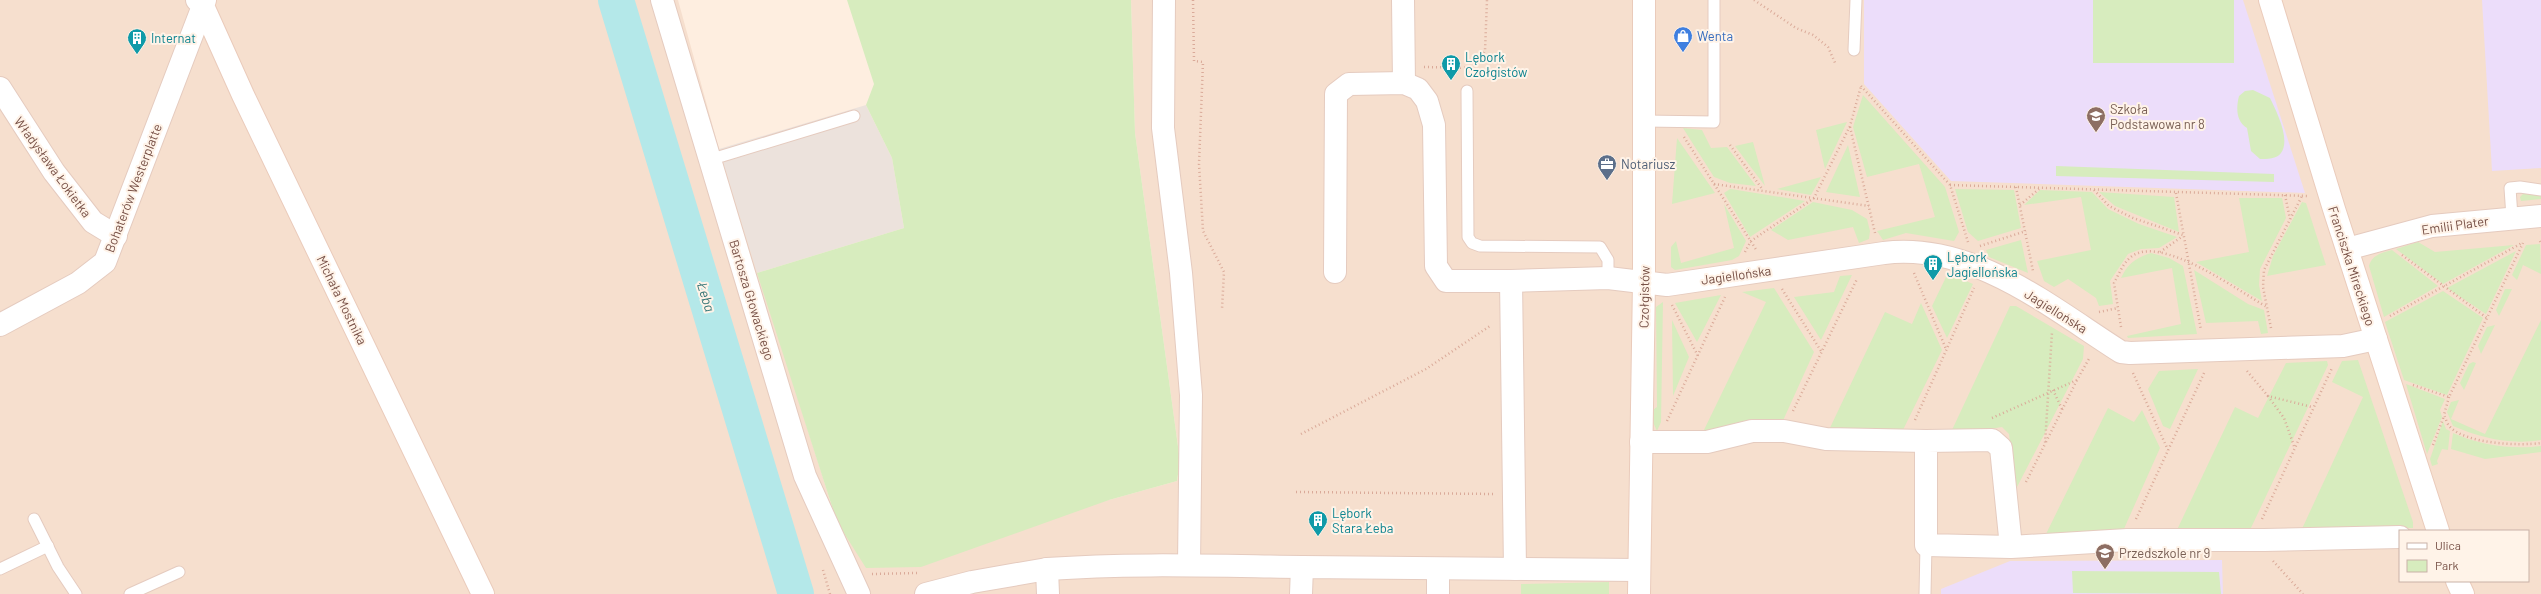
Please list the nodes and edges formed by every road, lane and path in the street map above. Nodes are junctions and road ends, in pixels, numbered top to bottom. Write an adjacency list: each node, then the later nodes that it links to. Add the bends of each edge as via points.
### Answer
1 (662, 0): 22 (street, Bartosza Głowackiego)
2 (1164, 0): 116 (street, via 1163,128 1191,395)
3 (1193, 0): 67 (path, via 1194,61 1203,62 1199,164 1203,231 1224,272)
4 (1403, 0): 14 (street)
5 (1487, 0): 14 (path, via 1485,51 1474,68)
6 (1644, 0): 18 (street, Czołgistów)
7 (1714, 0): 18 (lane, via 1714,122)
8 (1754, 0): 13 (path, via 1796,28 1813,35 1828,47)
9 (1856, 0): 12 (lane)
10 (2270, 0): 47 (street, Franciszka Mireckiego)
11 (202, 2): 42 (street, Bohaterów Westerplatte); 127 (street, Michała Mostnika, via 243,95)
12 (1854, 50)
13 (1836, 65)
14 (1403, 74): 54 (street, via 1349,84 1336,94); 58 (street, Jagiellońska, via 1427,101 1434,125 1436,266 1446,281)
15 (0, 88): 42 (street, Władysława Łokietka, via 54,172 83,210 93,222)
16 (1467, 91): 56 (lane, via 1468,237 1472,243 1480,246 1600,247 1608,260)
17 (854, 116): 22 (lane)
18 (1644, 121): 59 (street, Czołgistów)
19 (1850, 126): 24 (path, via 1861,86); 34 (path); 35 (path)
20 (1680, 130): 23 (path)
21 (1730, 145): 29 (path)
22 (709, 160): 128 (street, Bartosza Głowackiego, via 805,476)
23 (1714, 184): 29 (path); 44 (path)
24 (1950, 185): 25 (path); 46 (path)
25 (2016, 187): 26 (path); 36 (path)
26 (2040, 188): 27 (path); 36 (path)
27 (2093, 190): 30 (path); 41 (path, via 2109,206 2133,218)
28 (2541, 190): 38 (lane, via 2510,188)
29 (1764, 191): 34 (path)
30 (2176, 193): 31 (path); 41 (path)
31 (2285, 195): 32 (path); 39 (path)
32 (2302, 196): 33 (path); 39 (path)
33 (2310, 196)
34 (1814, 198): 35 (path); 44 (path)
35 (1869, 206): 43 (path)
36 (2020, 206): 40 (path)
37 (2541, 216): 38 (street, Emilii Plater)
38 (2512, 217): 47 (street, Emilii Plater, via 2432,226)
39 (2290, 220): 65 (path, via 2270,254 2264,270 2263,287)
40 (2026, 231): 45 (path); 57 (path)
41 (2183, 235): 48 (path); 52 (path)
42 (116, 236): 71 (street, Bohaterów Westerplatte, via 105,262 90,275)
43 (1876, 236)
44 (1751, 240): 50 (path); 51 (path)
45 (1977, 247)
46 (1970, 249)
47 (2347, 250): 74 (street, Franciszka Mireckiego)
48 (2160, 252): 52 (path, via 2172,254); 66 (path, via 2138,253 2124,264 2114,282)
49 (2397, 252): 62 (path)
50 (1760, 256)
51 (1741, 259)
52 (2188, 262): 65 (path); 76 (path)
53 (1912, 268): 77 (path)
54 (1335, 272)
55 (1860, 273): 78 (path)
56 (1608, 278): 58 (street, Jagiellońska); 59 (street, Jagiellońska)
57 (2034, 278)
58 (1511, 281): 107 (street)
59 (1644, 282): 74 (street, Jagiellońska, via 1667,285 1884,253 1917,251 1982,268 2034,295 2121,352 2343,346); 99 (street, Czołgistów)
60 (1780, 287): 78 (path)
61 (1975, 287): 77 (path)
62 (2442, 287): 69 (path); 69 (path, via 2523,243); 74 (path)
63 (1727, 294): 80 (path)
64 (1670, 301): 80 (path)
65 (2267, 307): 73 (path)
66 (2118, 308): 68 (path); 75 (path)
67 (1222, 309)
68 (2092, 313)
69 (2487, 318): 90 (path)
70 (1490, 321): 97 (path, via 1490,327 1426,369)
71 (0, 325)
72 (2052, 327): 88 (path)
73 (2272, 330)
74 (2379, 330): 109 (street, Franciszka Mireckiego)
75 (2122, 333)
76 (2202, 334)
77 (1947, 350): 98 (path)
78 (1821, 351): 96 (path)
79 (2091, 354): 85 (path)
80 (1698, 356): 95 (path)
81 (2334, 363): 91 (path)
82 (2243, 366): 89 (path)
83 (2206, 369): 104 (path)
84 (2132, 372): 104 (path)
85 (2077, 380): 87 (path); 92 (path)
86 (2408, 384): 90 (path)
87 (2053, 390): 88 (path); 92 (path)
88 (2047, 393): 94 (path); 101 (path)
89 (2268, 396): 91 (path); 102 (path, via 2284,418)
90 (2449, 397): 93 (path)
91 (2312, 407): 102 (path)
92 (2063, 409): 101 (path)
93 (2444, 415): 100 (path, via 2450,426 2468,436 2528,445); 103 (path)
94 (1989, 419)
95 (1666, 424)
96 (1784, 432): 98 (street, via 1826,440); 99 (street, via 1752,431 1707,442)
97 (1301, 434)
98 (1916, 440): 113 (street); 115 (street, via 1992,440 2001,448)
99 (1641, 442): 122 (street, Czołgistów)
100 (2541, 443)
101 (2045, 444): 105 (path)
102 (2294, 446): 112 (path)
103 (2432, 449)
104 (2168, 451): 111 (path)
105 (2025, 484)
106 (1296, 492): 107 (path)
107 (1515, 495): 120 (street)
108 (34, 519): 114 (lane)
109 (2438, 530)
110 (2399, 537): 112 (street)
111 (2127, 540): 112 (street); 115 (street)
112 (2259, 541): 135 (path, via 2272,560)
113 (1926, 545): 115 (street); 134 (lane)
114 (48, 546): 118 (lane); 125 (lane)
115 (2011, 546)
116 (1189, 565): 117 (street); 119 (street)
117 (1302, 567): 121 (street); 131 (street)
118 (0, 569)
119 (1047, 569): 129 (street, via 972,582); 130 (street)
120 (1515, 569): 121 (street); 122 (street)
121 (1438, 570): 132 (street)
122 (1639, 570): 133 (street, Czołgistów)
123 (179, 572): 126 (lane)
124 (2457, 582): 136 (street)
125 (76, 594)
126 (130, 594)
127 (483, 594)
128 (858, 594)
129 (926, 594)
130 (1048, 594)
131 (1301, 594)
132 (1438, 594)
133 (1639, 594)
134 (1925, 594)
135 (2304, 594)
136 (2462, 594)

